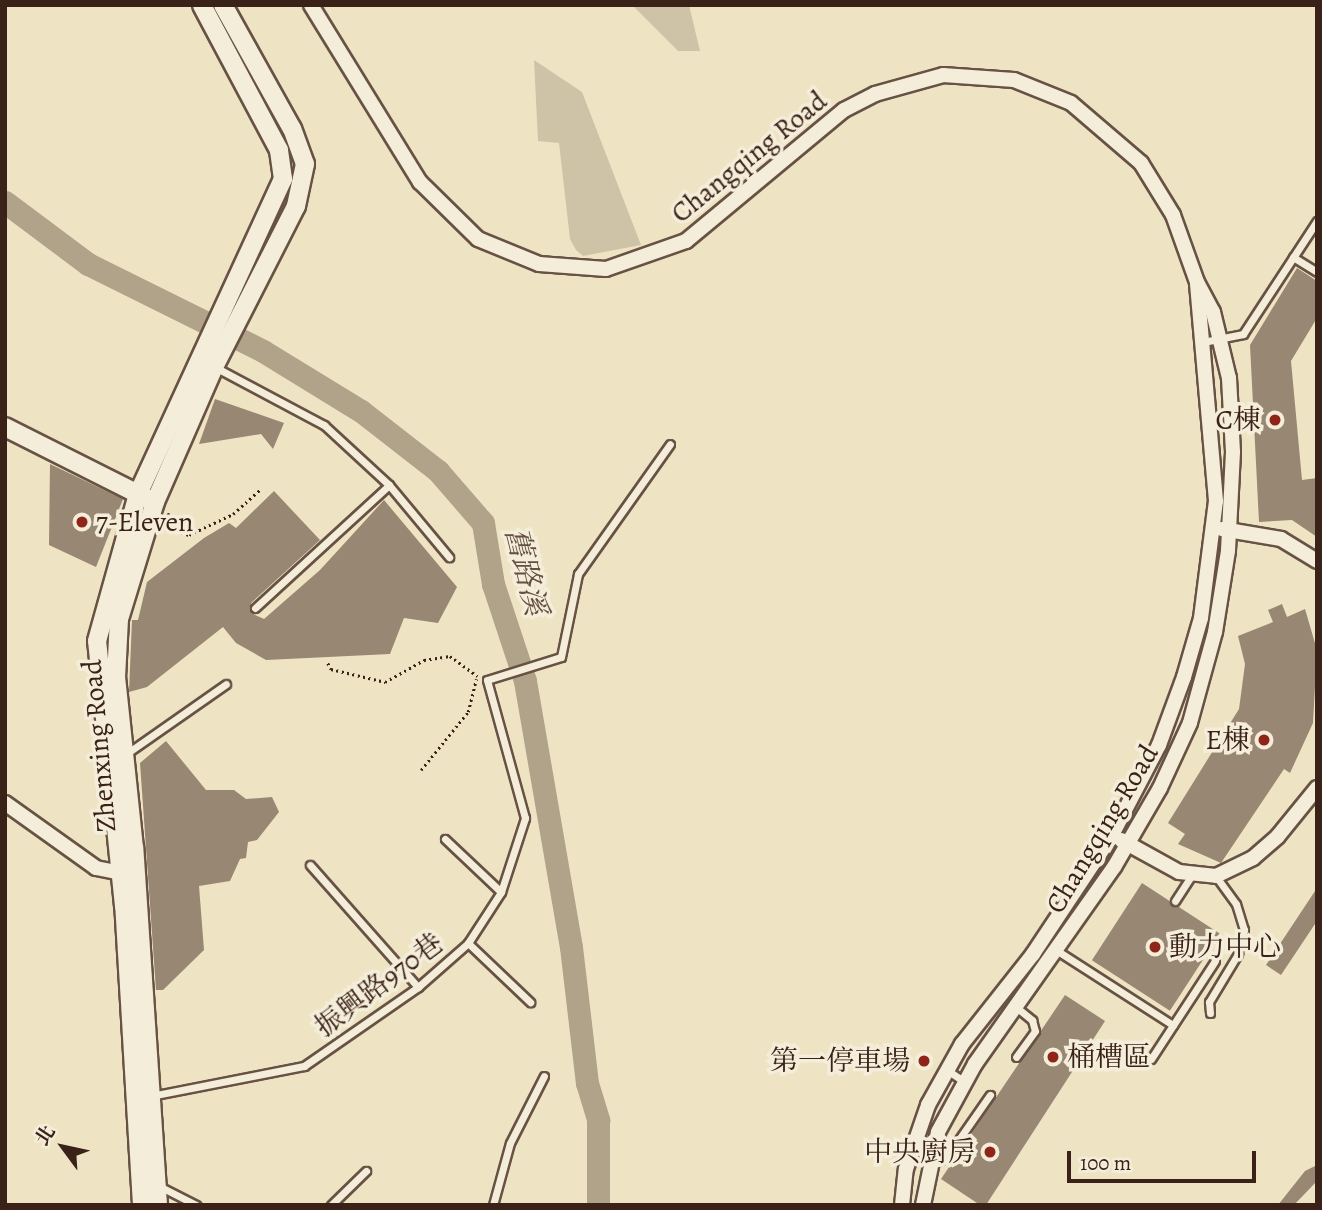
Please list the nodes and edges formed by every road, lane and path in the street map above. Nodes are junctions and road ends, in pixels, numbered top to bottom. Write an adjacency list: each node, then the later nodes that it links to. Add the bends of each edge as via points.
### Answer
1 (202, 5): 10 (street, Zhenxing Road, via 262,115 283,167 280,194)
2 (223, 5): 11 (street, Zhenxing Road, via 292,129 305,164 296,206)
3 (311, 5): 7 (street, Changqing Road, via 420,181 447,213 498,251 564,268 629,264 686,241 844,110 875,94 943,75 1014,80 1059,97 1094,119 1141,163 1173,215)
4 (1317, 221): 5 (lane)
5 (1293, 257): 6 (lane); 8 (lane, via 1243,334)
6 (1317, 272)
7 (1197, 282): 8 (street, Changqing Road); 9 (street, Changqing Road)
8 (1221, 337): 9 (lane); 19 (street, Changqing Road, via 1232,420)
9 (1203, 342): 18 (street, Changqing Road, via 1213,435)
10 (197, 358): 11 (lane); 16 (street, Zhenxing Road)
11 (214, 367): 14 (lane, via 324,425); 17 (street, Zhenxing Road)
12 (5, 427): 16 (street)
13 (670, 444): 25 (lane, via 578,574 561,657)
14 (388, 485): 20 (lane); 22 (lane)
15 (261, 489): 17 (path, via 233,514 189,535 176,530 170,515)
16 (138, 494): 17 (street); 27 (street, Zhenxing Road, via 97,641)
17 (155, 502): 27 (street, Zhenxing Road, via 119,619)
18 (1213, 529): 19 (street); 31 (street, Changqing Road, via 1201,618 1184,677 1159,745)
19 (1229, 529): 21 (street, via 1281,539); 33 (street, Changqing Road, via 1215,632 1190,723)
20 (449, 557)
21 (1317, 561)
22 (255, 608)
23 (328, 663): 24 (path, via 331,669 385,682 424,660 450,656)
24 (478, 676): 25 (path); 28 (path, via 468,712)
25 (488, 680): 38 (lane, 振興路970巷, via 525,818)
26 (226, 684): 27 (lane)
27 (118, 756): 35 (street, Zhenxing Road)
28 (421, 770)
29 (1317, 788): 37 (street, via 1278,836 1253,858)
30 (5, 803): 35 (street, via 96,868)
31 (1112, 835): 33 (street); 50 (street, Changqing Road)
32 (445, 839): 38 (lane)
33 (1128, 844): 36 (street); 41 (street, Changqing Road)
34 (310, 865): 43 (lane)
35 (129, 874): 54 (street, Zhenxing Road)
36 (1191, 876): 37 (street); 39 (lane)
37 (1216, 876): 46 (lane, via 1236,904 1244,930 1238,954 1209,1002)
38 (501, 892): 40 (lane, 振興路970巷)
39 (1175, 901)
40 (468, 943): 43 (lane, 振興路970巷); 44 (lane)
41 (1056, 950): 45 (street, Changqing Road); 47 (lane)
42 (1215, 961): 47 (lane)
43 (418, 987): 54 (lane, 振興路970巷, via 304,1066)
44 (530, 1002)
45 (1016, 1007): 48 (lane, via 1032,1020 1035,1031); 52 (street, Changqing Road)
46 (1210, 1013)
47 (1173, 1025): 49 (lane)
48 (1016, 1057)
49 (1150, 1059)
50 (947, 1070): 52 (lane); 63 (street, Changqing Road, via 915,1136)
51 (544, 1076): 62 (lane, via 510,1143)
52 (965, 1082): 55 (street, Changqing Road, via 938,1132)
53 (990, 1095): 55 (lane, via 946,1158)
54 (144, 1097): 57 (street, Zhenxing Road); 58 (street, Zhenxing Road)
55 (929, 1164): 64 (street, Changqing Road)
56 (366, 1171): 61 (lane)
57 (158, 1185): 59 (street, Zhenxing Road); 60 (lane)
58 (142, 1205)
59 (158, 1205)
60 (196, 1205)
61 (331, 1205)
62 (494, 1205)
63 (902, 1205)
64 (923, 1205)

